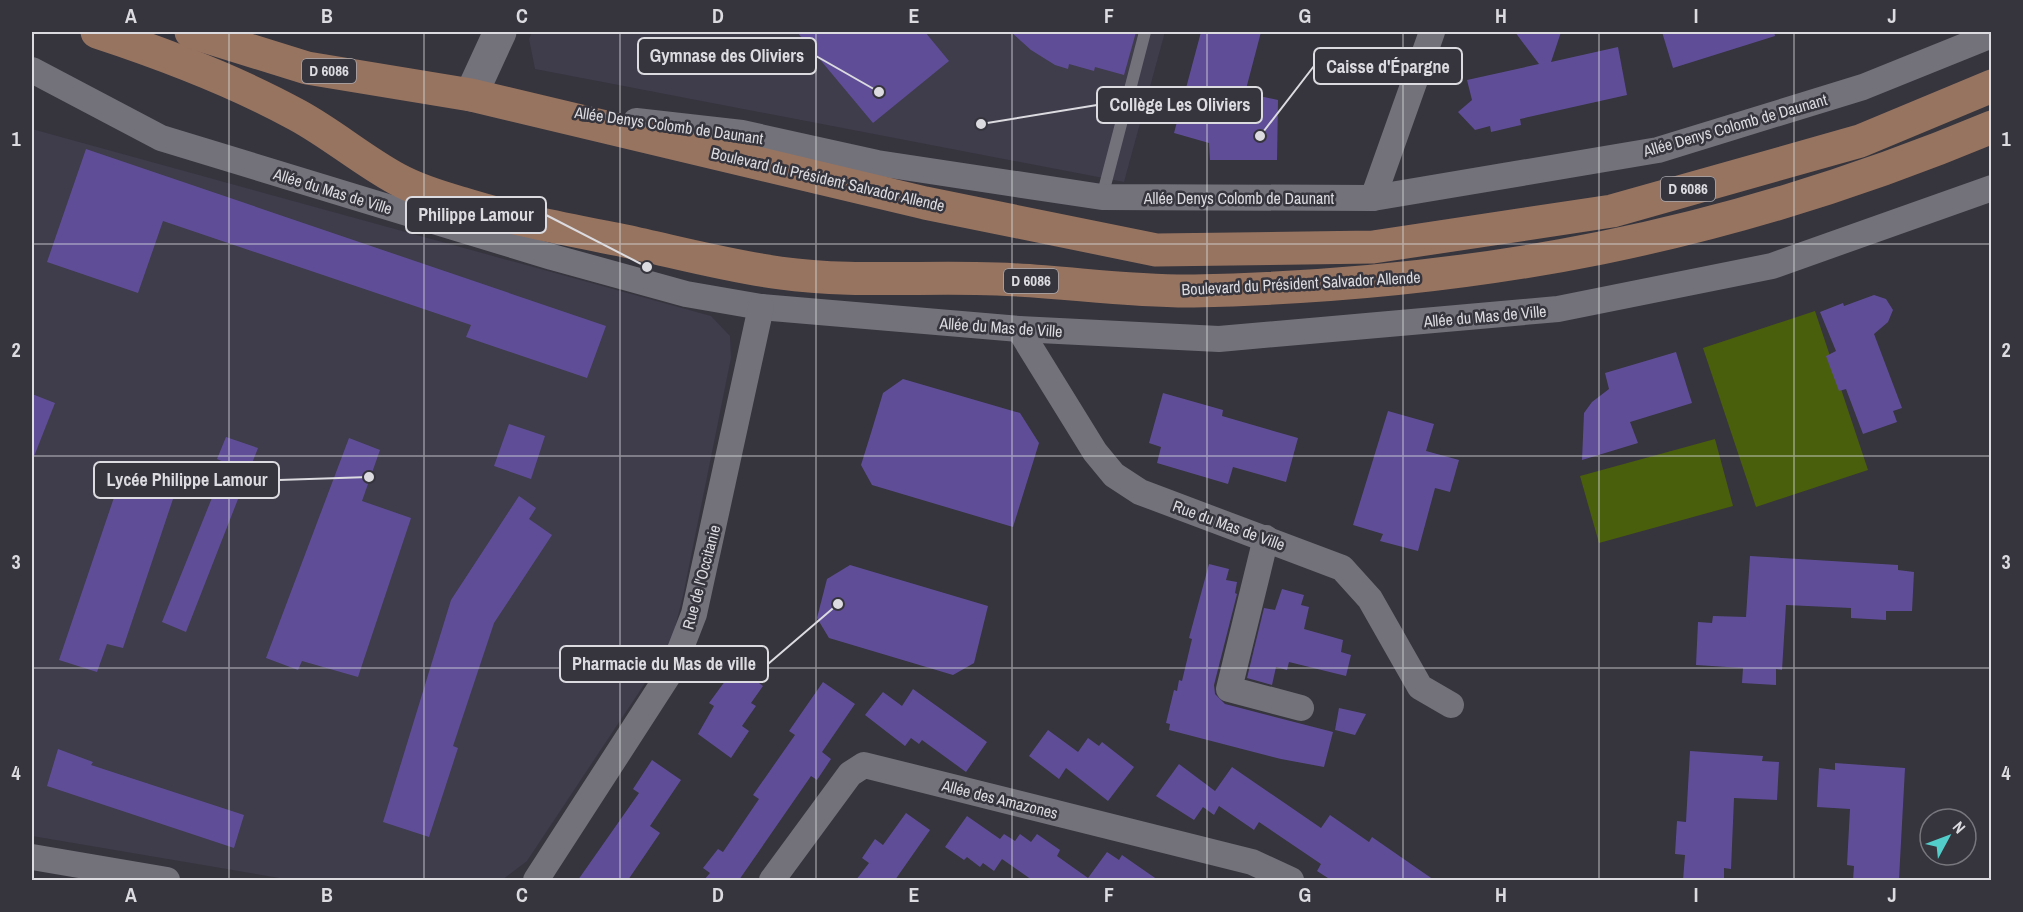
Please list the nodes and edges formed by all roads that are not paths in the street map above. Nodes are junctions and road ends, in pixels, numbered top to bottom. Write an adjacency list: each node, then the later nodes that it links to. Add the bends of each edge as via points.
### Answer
1 (97, 32): 10 (main road, Boulevard du Président Salvador Allende / D 6086, via 265,99 425,192 513,218 768,271 815,276 990,279 1189,291 1399,280 1478,271 1621,246 1724,220 1869,176)
2 (191, 32): 9 (main road, Boulevard du Président Salvador Allende / D 6086, via 307,68)
3 (500, 32): 9 (street)
4 (1145, 32): 12 (lane)
5 (1432, 32): 13 (street)
6 (1992, 35): 13 (street, Allée Denys Colomb de Daunant, via 1863,87 1658,150)
7 (32, 70): 14 (street, Allée du Mas de Ville, via 161,138 552,257 686,294)
8 (1992, 86): 9 (main road, Boulevard du Président Salvador Allende / D 6086, via 1860,141 1612,211 1373,247 1156,250 925,202)
9 (471, 95): 12 (street, Allée Denys Colomb de Daunant, via 656,124 742,133 877,163)
10 (1992, 127)
11 (1992, 188): 15 (street, Allée du Mas de Ville, via 1772,266 1558,309 1219,339)
12 (1102, 197): 13 (street, Allée Denys Colomb de Daunant)
13 (1373, 198)
14 (761, 307): 15 (street, Allée du Mas de Ville); 22 (street, Rue de l'Occitanie, via 694,614 673,668)
15 (1019, 330): 16 (street, Rue du Mas de Ville, via 1095,452 1114,475 1140,492)
16 (1266, 538): 17 (street, Rue du Mas de Ville, via 1342,568 1370,598 1420,687); 18 (street, via 1229,689)
17 (1451, 705)
18 (1301, 708)
19 (32, 857): 21 (street)
20 (1257, 873): 23 (street, Allée des Amazones, via 864,765 850,774); 24 (street, Allée des Amazones)
21 (167, 880)
22 (536, 880)
23 (771, 880)
24 (1291, 880)

